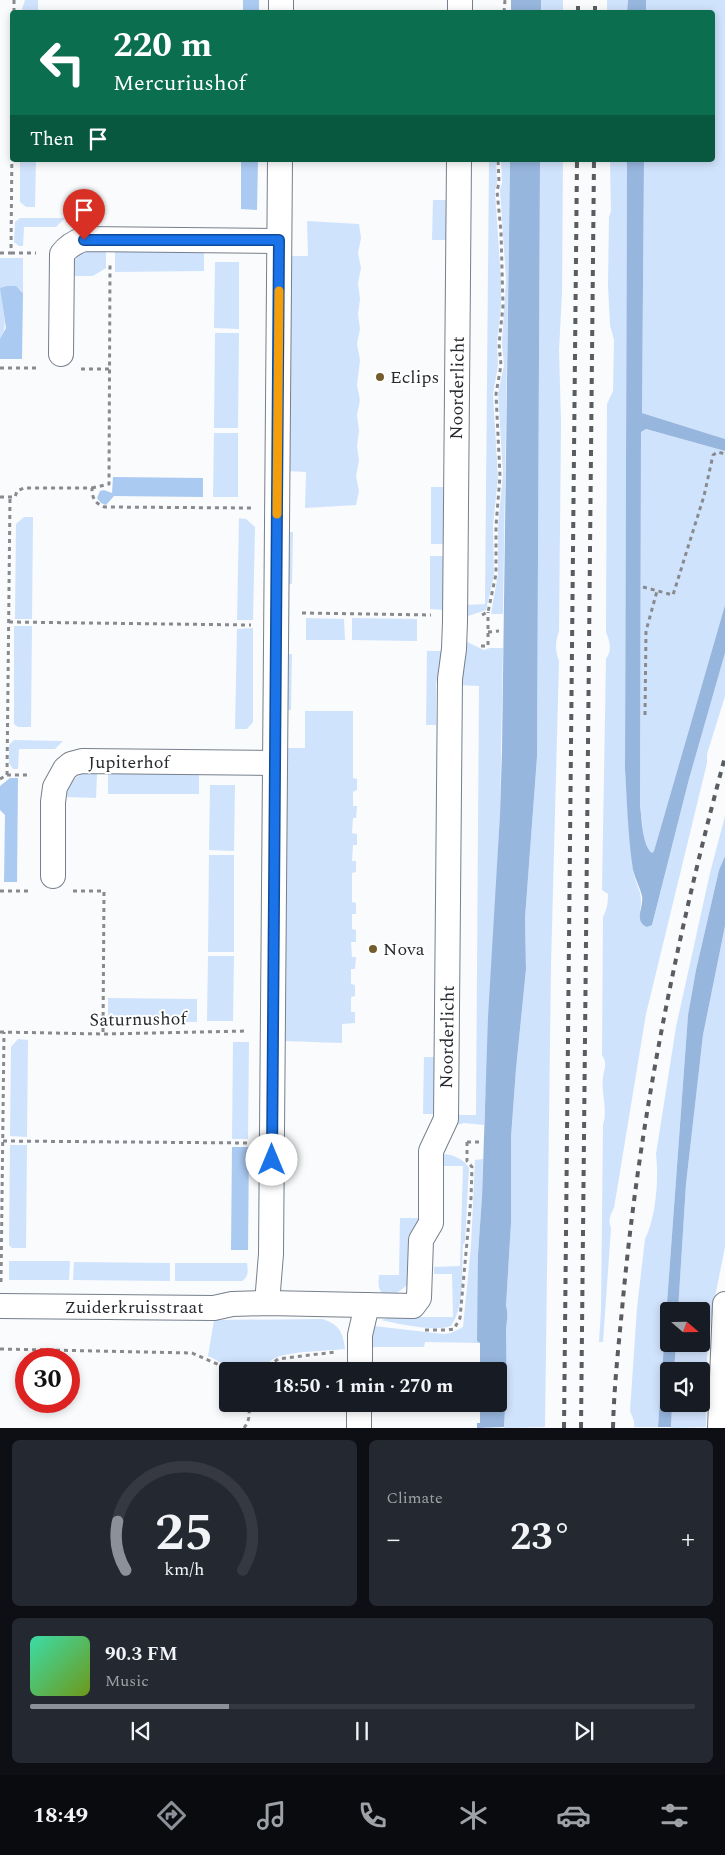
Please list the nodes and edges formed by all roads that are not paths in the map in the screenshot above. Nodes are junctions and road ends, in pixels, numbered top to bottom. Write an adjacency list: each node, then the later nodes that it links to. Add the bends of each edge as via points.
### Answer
1 (280, 162): 3 (street)
2 (459, 162): 9 (street, Noorderlicht, via 446,1119 431,1151 431,1223 421,1240 419,1298 413,1306)
3 (279, 240): 4 (street, via 75,242 62,254); 5 (street)
4 (61, 354)
5 (275, 763): 6 (street, Jupiterhof, via 82,760 71,764 55,787); 7 (street, via 271,1254)
6 (61, 883)
7 (267, 1303): 9 (street, Noorderlicht); 10 (street, Zuiderkruisstraat, via 214,1308)
8 (725, 1304): 14 (street)
9 (367, 1305): 11 (street, via 360,1335)
10 (1, 1306)
11 (360, 1360)
12 (359, 1412): 13 (street)
13 (359, 1428)
14 (720, 1428)

